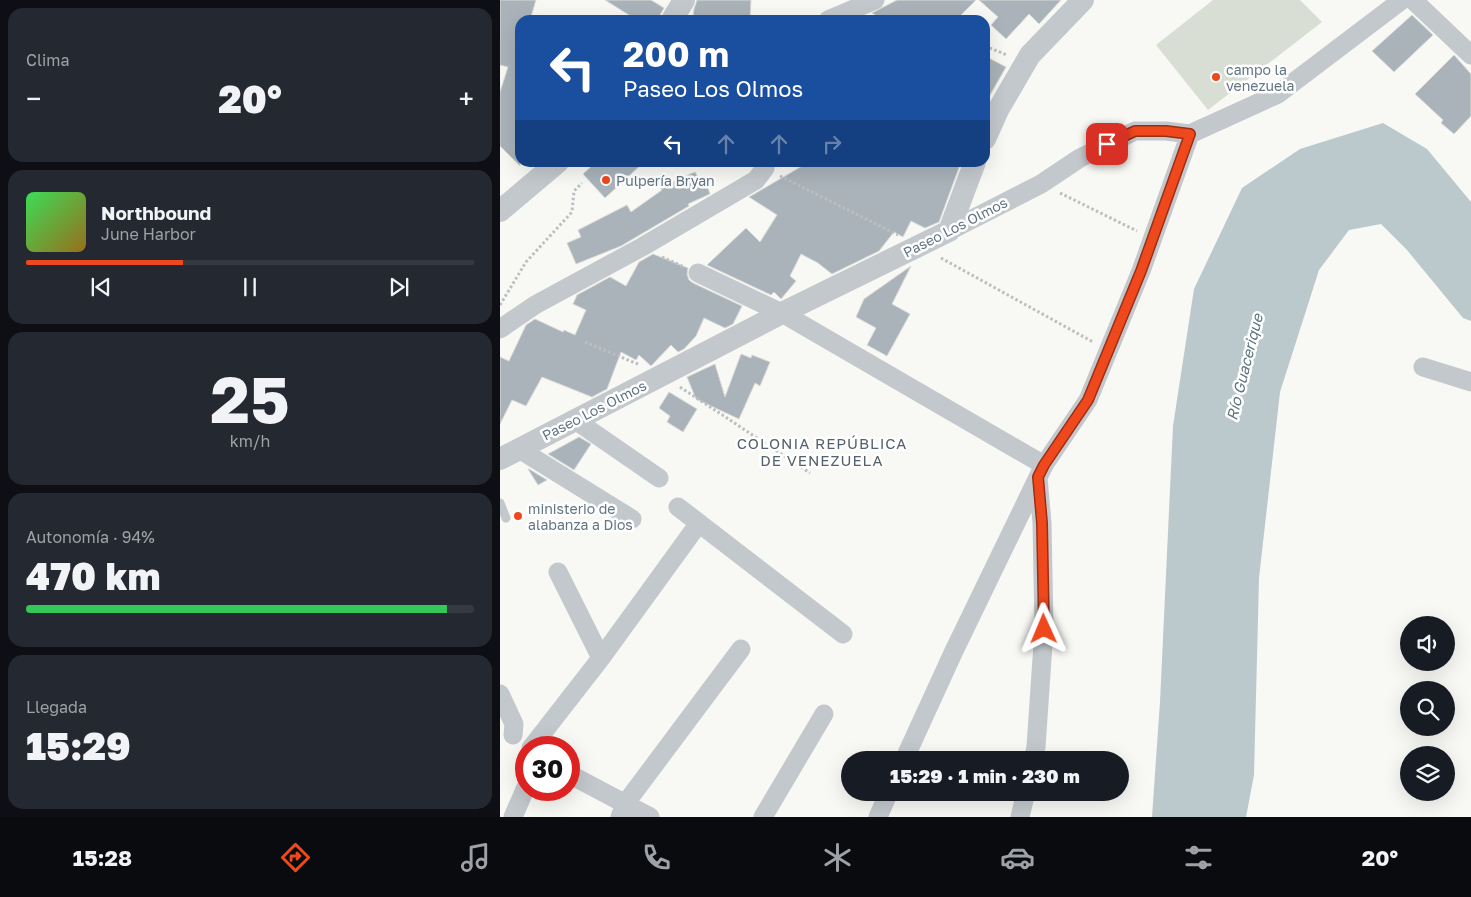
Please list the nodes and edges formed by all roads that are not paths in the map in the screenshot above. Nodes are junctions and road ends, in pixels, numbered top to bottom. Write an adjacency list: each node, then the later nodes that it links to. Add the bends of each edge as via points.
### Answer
1 (684, 0): 6 (street)
2 (875, 0): 7 (street)
3 (1083, 0): 9 (street, via 1030,55)
4 (1402, 0): 10 (street, via 1278,94)
5 (1413, 0): 8 (street)
6 (675, 15)
7 (840, 15)
8 (1471, 55)
9 (990, 127)
10 (1190, 134): 15 (street, Paseo Los Olmos, via 1135,131); 23 (street, via 1141,271 1088,400)
11 (552, 167): 14 (street)
12 (764, 167): 18 (street, via 756,180)
13 (973, 167): 15 (street)
14 (500, 211)
15 (949, 231): 17 (street, Paseo Los Olmos)
16 (698, 273): 17 (street)
17 (782, 313): 21 (street, Paseo Los Olmos); 23 (street)
18 (500, 328)
19 (1423, 367): 20 (street)
20 (1471, 382)
21 (575, 420): 22 (street, Paseo Los Olmos); 24 (street)
22 (510, 454): 28 (street)
23 (1041, 471): 38 (street); 39 (street, via 1044,629)
24 (659, 478)
25 (500, 503): 27 (lane)
26 (678, 507): 29 (street)
27 (506, 518)
28 (632, 520)
29 (699, 524): 31 (street); 33 (street)
30 (558, 572): 33 (street)
31 (843, 634)
32 (741, 649): 44 (street)
33 (601, 658): 37 (street)
34 (500, 694): 36 (street, via 514,724)
35 (824, 714): 47 (street)
36 (513, 736)
37 (540, 736)
38 (908, 751)
39 (1035, 751)
40 (580, 781): 44 (street)
41 (520, 801): 45 (street)
42 (885, 801): 48 (street)
43 (1024, 801): 49 (street)
44 (623, 810): 46 (street)
45 (514, 817)
46 (650, 817)
47 (763, 817)
48 (878, 817)
49 (1020, 817)

